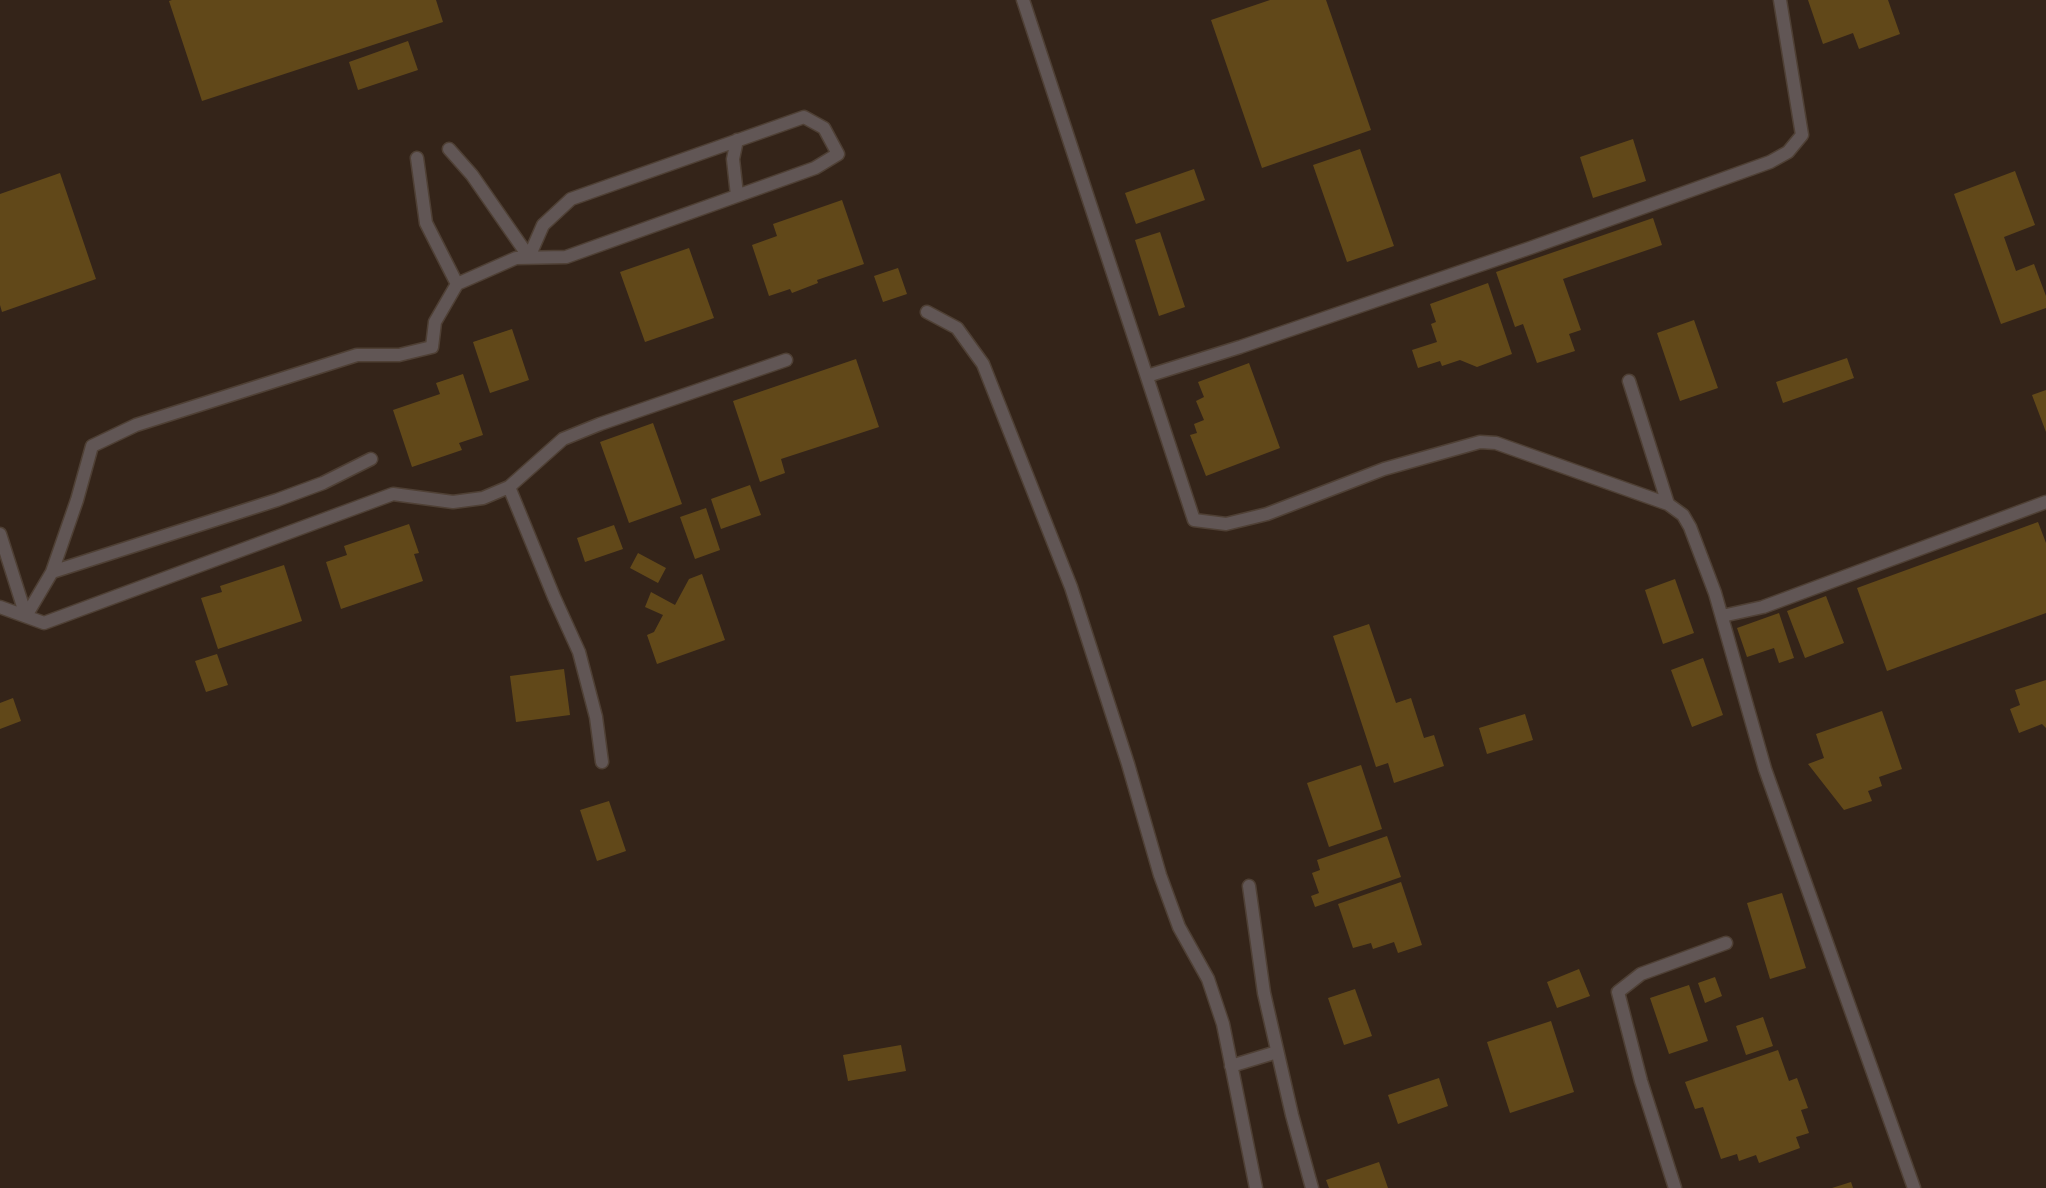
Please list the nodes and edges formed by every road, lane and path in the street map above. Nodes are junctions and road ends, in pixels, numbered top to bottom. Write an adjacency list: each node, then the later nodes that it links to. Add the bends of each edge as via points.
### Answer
1 (1023, 0): 11 (street)
2 (1780, 0): 11 (street, via 1802,135 1788,152 1770,162 1530,248)
3 (737, 140): 6 (street, via 732,159); 6 (street, via 804,117 824,128 838,154 815,168); 7 (street, via 571,199 543,225)
4 (448, 149): 7 (street, via 472,175)
5 (417, 158): 8 (street, via 426,223)
6 (736, 195): 7 (street, via 566,256)
7 (529, 257): 8 (street, via 516,258)
8 (458, 284): 18 (street, via 435,322 432,347 399,355 357,355 136,424 92,446)
9 (927, 312): 26 (street, via 957,328 983,364 1006,420 1071,587 1160,874 1179,926 1208,979 1223,1024)
10 (786, 360): 14 (street, via 563,439)
11 (1147, 376): 16 (street, via 1194,520 1226,524 1266,514 1384,469 1480,442 1496,443)
12 (1629, 381): 16 (street)
13 (371, 459): 18 (street, via 323,483 278,500)
14 (509, 487): 20 (street, via 483,498 453,502 393,494 44,623); 22 (street, via 579,652 596,717)
15 (2046, 502): 21 (street, via 1763,607)
16 (1668, 504): 21 (street, via 1683,515 1690,527)
17 (0, 534): 20 (street)
18 (52, 572): 20 (street)
19 (0, 607): 20 (street)
20 (26, 616)
21 (1722, 616): 30 (street, via 1765,769)
22 (602, 762)
23 (1249, 886): 25 (street, via 1264,993)
24 (1726, 943): 29 (street, via 1641,974 1618,992 1641,1081)
25 (1277, 1052): 26 (street); 28 (street)
26 (1231, 1066): 27 (street)
27 (1256, 1188)
28 (1312, 1188)
29 (1676, 1188)
30 (1914, 1188)

